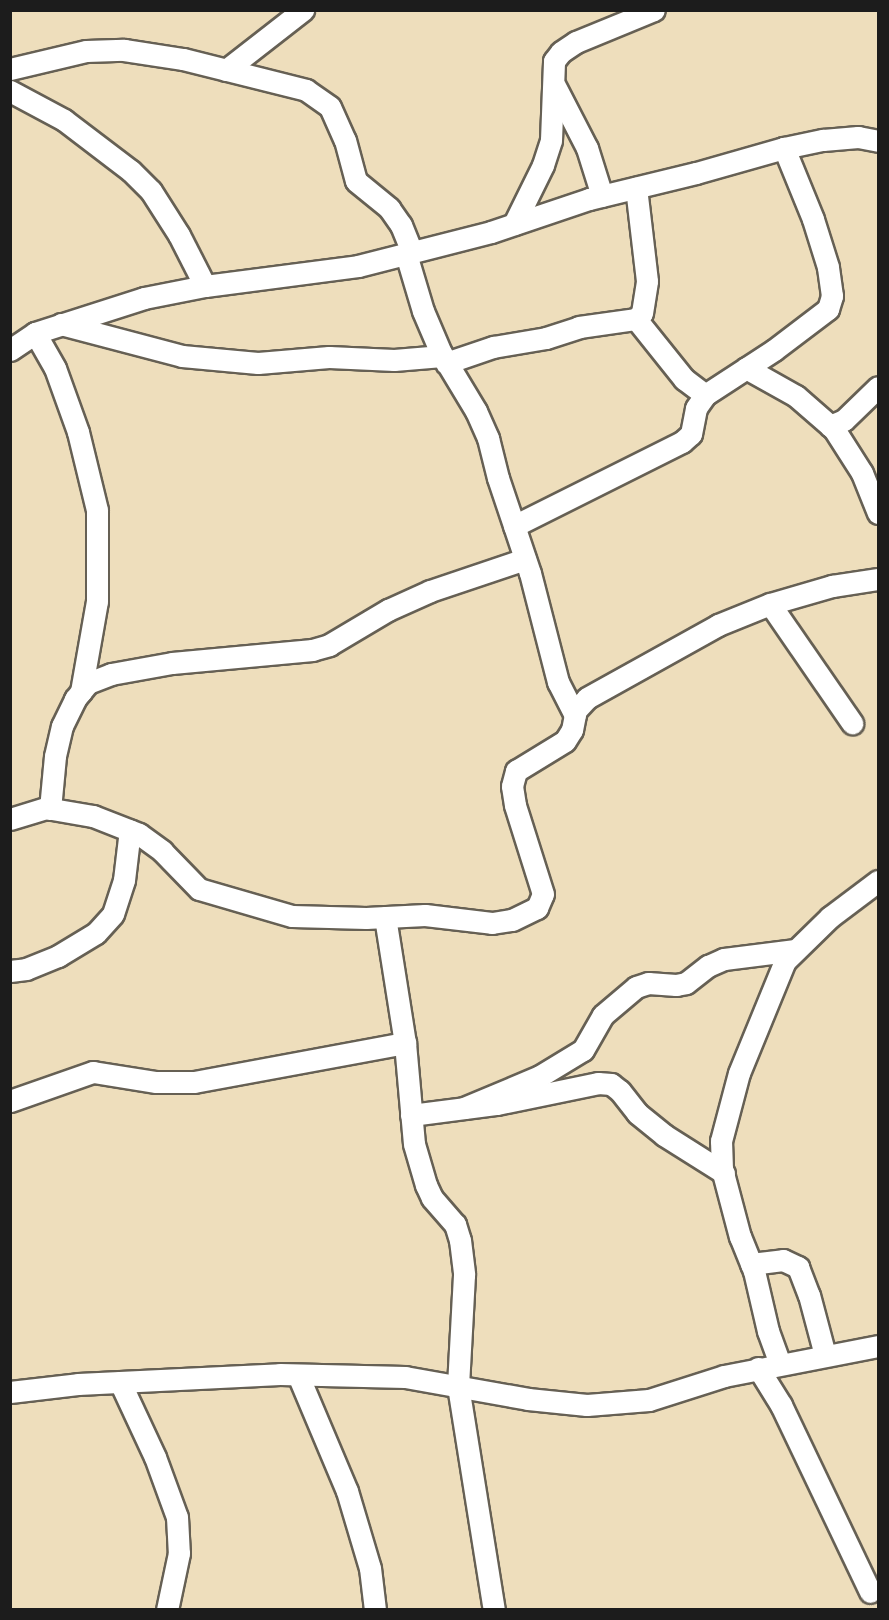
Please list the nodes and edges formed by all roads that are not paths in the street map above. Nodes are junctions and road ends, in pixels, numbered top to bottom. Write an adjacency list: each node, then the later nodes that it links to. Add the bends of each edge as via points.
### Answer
1 (303, 10): 4 (street)
2 (654, 10): 5 (street, via 561,52 554,61)
3 (10, 69): 4 (street, via 86,51 124,50)
4 (226, 70): 12 (street, via 306,90 330,107 345,140 356,181 389,207 401,225)
5 (552, 80): 10 (street, via 587,148); 11 (street, via 551,140)
6 (10, 91): 13 (street, via 64,120 151,191)
7 (879, 141): 8 (street, via 858,137)
8 (784, 148): 9 (street); 18 (street, via 813,219 828,267 832,296 820,317)
9 (636, 188): 10 (street); 14 (street, via 648,281 642,313)
10 (602, 196): 11 (street)
11 (514, 224): 12 (street)
12 (409, 253): 13 (street, via 309,274); 17 (street, via 423,310)
13 (205, 286): 15 (street, via 144,298)
14 (636, 319): 17 (street, via 579,327); 20 (street, via 684,379)
15 (61, 324): 16 (street); 17 (street, via 182,356 258,363 329,357)
16 (19, 340): 27 (street, via 55,368 78,432 97,510 97,601)
17 (444, 360): 23 (street, via 488,438)
18 (746, 368): 20 (street); 21 (street, via 796,396)
19 (879, 387): 21 (street, via 844,420)
20 (705, 395): 23 (street, via 696,408 691,434 682,442)
21 (830, 426): 22 (street, via 862,473)
22 (879, 513)
23 (514, 526): 24 (street)
24 (525, 559): 27 (street, via 430,591 388,610 329,645 111,674 88,684); 28 (street, via 558,682)
25 (879, 579): 26 (street, via 832,586)
26 (770, 603): 28 (street, via 718,626 587,698); 29 (street)
27 (81, 692): 30 (street, via 62,726)
28 (575, 715): 34 (street, via 565,741 516,771 512,786 542,886 537,908 512,920 492,922 425,915)
29 (852, 723)
30 (50, 809): 31 (street); 32 (street, via 93,816)
31 (13, 814)
32 (130, 830): 34 (street, via 162,851 199,889 230,900 292,916); 36 (street, via 124,880 113,914 96,933 58,956)
33 (879, 881): 35 (street, via 830,916)
34 (385, 917): 37 (street)
35 (795, 950): 39 (street, via 724,959 676,986 648,983 636,987 603,1015 583,1050 540,1076); 41 (street, via 785,961 739,1073 721,1141)
36 (10, 971)
37 (405, 1043): 38 (street, via 194,1082 156,1082 93,1072); 40 (street)
38 (10, 1101)
39 (464, 1108): 40 (street); 41 (street, via 598,1083 611,1084 664,1135)
40 (411, 1115): 49 (street, via 414,1144 426,1185 455,1224 460,1240 464,1275)
41 (724, 1173): 42 (street, via 740,1237)
42 (752, 1264): 44 (street, via 783,1260 798,1267 810,1295); 45 (street)
43 (879, 1346): 44 (street)
44 (825, 1355): 45 (street)
45 (780, 1364): 46 (street)
46 (758, 1368): 49 (street, via 649,1400 587,1405); 51 (street, via 781,1405)
47 (298, 1375): 48 (street); 49 (street, via 405,1377); 53 (street, via 347,1491 370,1568)
48 (120, 1382): 50 (street); 52 (street, via 155,1457 177,1517 179,1553)
49 (458, 1386): 54 (street)
50 (10, 1392)
51 (870, 1592)
52 (167, 1610)
53 (375, 1610)
54 (494, 1610)

